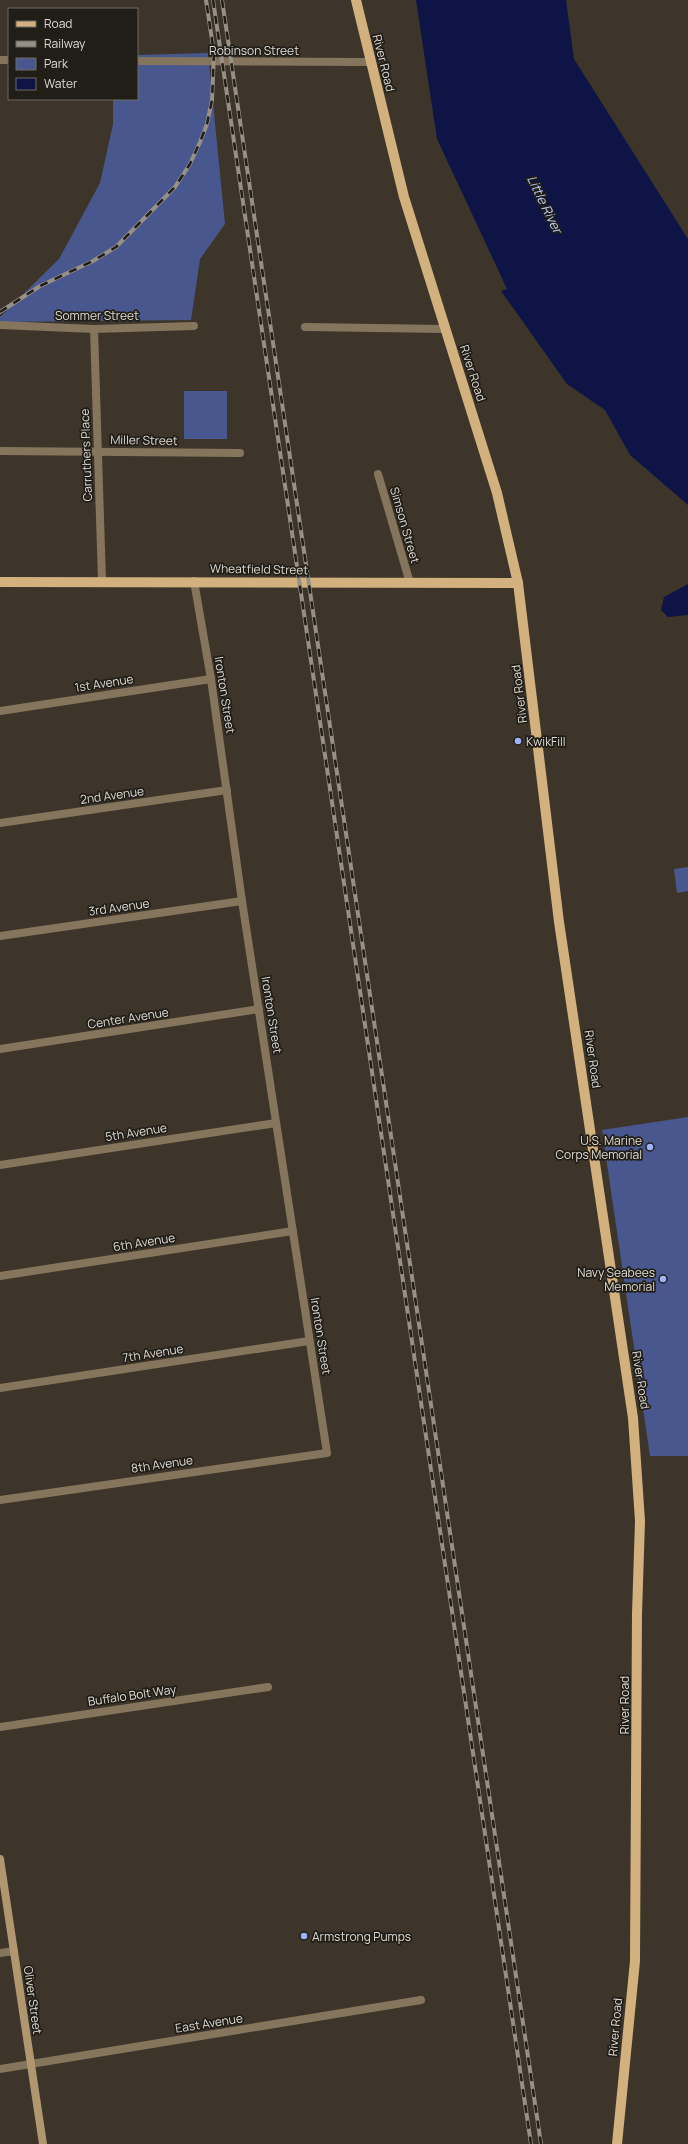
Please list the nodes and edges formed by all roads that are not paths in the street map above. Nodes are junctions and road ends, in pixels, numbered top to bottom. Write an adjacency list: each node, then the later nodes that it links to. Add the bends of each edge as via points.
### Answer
1 (356, 0): 3 (main road, River Road)
2 (138, 61): 3 (street, Robinson Street)
3 (370, 62): 8 (main road, River Road, via 404,197)
4 (0, 325): 7 (street, Sommer Street)
5 (194, 326): 7 (street, Sommer Street)
6 (305, 327): 8 (street)
7 (94, 328): 9 (street, Carruthers Place)
8 (445, 329): 17 (main road, River Road, via 499,501)
9 (98, 451): 10 (street, Miller Street); 11 (street, Miller Street); 13 (street, Carruthers Place)
10 (0, 452)
11 (240, 453)
12 (378, 474): 16 (street, Simson Street)
13 (102, 581): 14 (main road, Wheatfield Street); 15 (main road, Wheatfield Street)
14 (194, 581): 16 (main road, Wheatfield Street); 18 (street, Ironton Street)
15 (0, 582)
16 (410, 583): 17 (main road, Wheatfield Street)
17 (518, 583): 43 (main road, River Road, via 559,922 633,1418 639,1485 635,1962)
18 (211, 680): 19 (street, 1st Avenue); 20 (street, Ironton Street)
19 (0, 711)
20 (228, 790): 21 (street, 2nd Avenue); 22 (street, Ironton Street)
21 (0, 823)
22 (242, 901): 23 (street, 3rd Avenue); 24 (street, Ironton Street)
23 (0, 936)
24 (259, 1009): 25 (street, Center Avenue); 26 (street, Ironton Street)
25 (0, 1049)
26 (276, 1123): 27 (street, 5th Avenue); 28 (street, Ironton Street)
27 (0, 1164)
28 (293, 1231): 29 (street, 6th Avenue); 30 (street, Ironton Street)
29 (0, 1276)
30 (309, 1341): 31 (street, 7th Avenue); 32 (street, Ironton Street)
31 (0, 1388)
32 (327, 1453): 33 (street, 8th Avenue)
33 (0, 1500)
34 (268, 1687): 35 (street, Buffalo Bolt Way)
35 (0, 1727)
36 (0, 1858): 37 (main road, Oliver Street)
37 (14, 1951): 38 (street); 40 (main road, Oliver Street)
38 (0, 1953)
39 (421, 2000): 40 (street, East Avenue)
40 (30, 2065): 41 (street, East Avenue); 42 (main road, Oliver Street)
41 (0, 2070)
42 (43, 2144)
43 (617, 2144)

